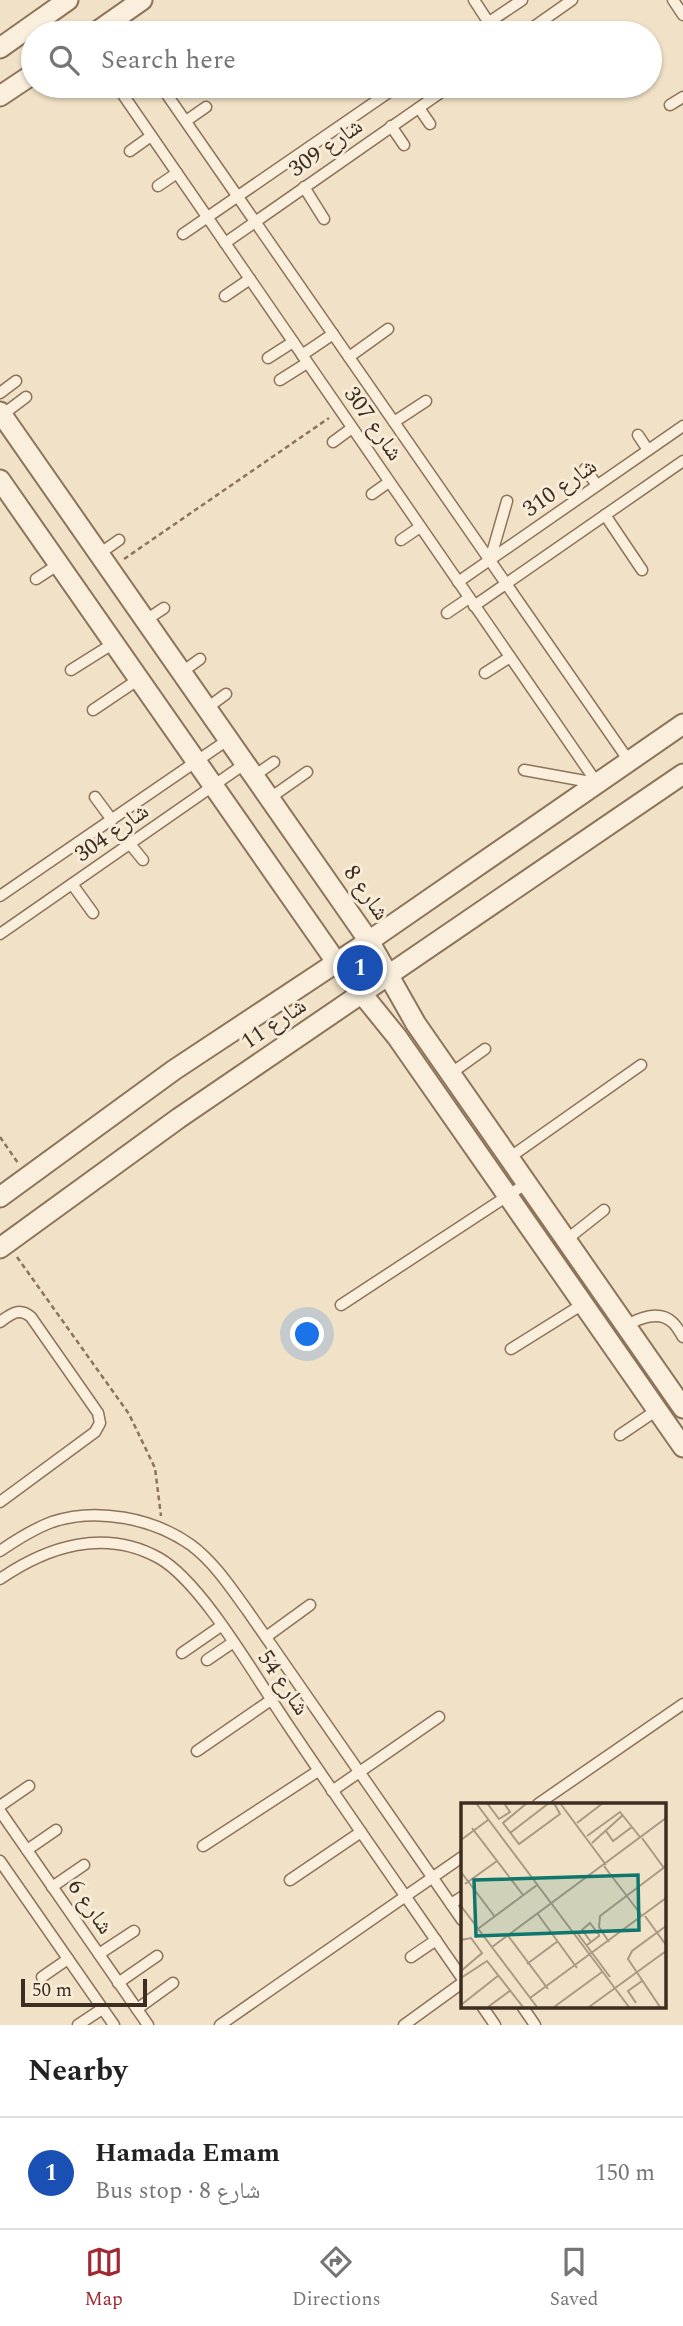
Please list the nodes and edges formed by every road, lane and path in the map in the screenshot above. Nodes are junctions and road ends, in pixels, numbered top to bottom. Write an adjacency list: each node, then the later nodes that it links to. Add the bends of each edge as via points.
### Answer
1 (68, 0): 9 (street)
2 (142, 0): 10 (street)
3 (474, 0): 11 (lane)
4 (522, 0): 7 (lane)
5 (572, 0): 13 (lane)
6 (673, 0): 8 (lane)
7 (509, 4): 12 (lane)
8 (683, 15)
9 (38, 21)
10 (124, 21)
11 (488, 21)
12 (491, 21)
13 (544, 21)
14 (21, 33): 15 (street)
15 (0, 48)
16 (21, 82): 17 (street)
17 (0, 96)
18 (683, 97): 23 (lane)
19 (125, 98): 29 (lane, شارع 307)
20 (170, 98): 26 (lane, شارع 307)
21 (380, 98): 35 (lane, شارع 309)
22 (433, 98): 25 (lane, شارع 309)
23 (670, 105)
24 (206, 107): 26 (lane)
25 (419, 108): 27 (lane); 28 (lane, شارع 309)
26 (186, 121): 35 (lane, شارع 307)
27 (430, 124)
28 (391, 126): 30 (lane); 34 (lane, شارع 309)
29 (151, 136): 31 (lane); 32 (lane, شارع 307)
30 (404, 145)
31 (130, 151)
32 (177, 173): 33 (lane); 36 (lane, شارع 307)
33 (159, 186)
34 (304, 187): 37 (lane); 38 (lane, شارع 309)
35 (237, 196): 36 (lane, شارع 309); 38 (lane, شارع 307)
36 (207, 217): 39 (lane, شارع 309); 40 (lane, شارع 307)
37 (324, 219)
38 (255, 221): 40 (lane, شارع 309); 44 (lane, شارع 307)
39 (184, 234)
40 (225, 243): 41 (lane, شارع 307)
41 (250, 279): 42 (lane); 45 (lane, شارع 307)
42 (225, 296)
43 (387, 329): 46 (lane)
44 (333, 334): 46 (lane, شارع 307); 48 (lane)
45 (293, 342): 47 (lane); 48 (lane, شارع 307)
46 (349, 357): 56 (lane, شارع 307)
47 (268, 358)
48 (305, 359): 49 (lane); 54 (lane, شارع 307)
49 (280, 380)
50 (16, 381): 51 (lane)
51 (0, 393)
52 (26, 397): 55 (lane)
53 (426, 401): 56 (lane)
54 (340, 410): 58 (lane, شارع 307); 74 (path)
55 (1, 414): 74 (street, شارع 8)
56 (394, 422): 73 (lane, شارع 307)
57 (683, 426): 61 (lane, شارع 310)
58 (352, 428): 60 (lane); 65 (lane, شارع 307)
59 (638, 435): 61 (lane)
60 (333, 442)
61 (648, 450): 66 (lane, شارع 310)
62 (683, 461): 69 (lane, شارع 310)
63 (585, 468): 66 (lane)
64 (0, 480): 75 (street)
65 (389, 482): 67 (lane); 70 (lane, شارع 307)
66 (597, 485): 73 (lane, شارع 310)
67 (372, 494)
68 (508, 501): 73 (lane)
69 (605, 515): 76 (lane); 79 (lane, شارع 310)
70 (420, 527): 72 (lane); 78 (lane, شارع 307)
71 (119, 540): 74 (lane)
72 (401, 540)
73 (490, 560): 78 (lane, شارع 310); 79 (lane, شارع 307)
74 (105, 562): 83 (street, شارع 8)
75 (59, 564): 77 (lane); 84 (street)
76 (642, 570)
77 (36, 579)
78 (458, 582): 80 (lane, شارع 307)
79 (506, 584): 80 (lane, شارع 310); 97 (lane, شارع 307)
80 (472, 602): 82 (lane, شارع 310); 85 (lane, شارع 307)
81 (164, 608): 83 (lane)
82 (447, 612)
83 (146, 620): 88 (street, شارع 8)
84 (114, 643): 87 (lane); 90 (street)
85 (510, 657): 89 (lane); 103 (lane, شارع 307)
86 (200, 659): 88 (lane)
87 (71, 670)
88 (182, 672): 92 (street, شارع 8)
89 (485, 673)
90 (139, 679): 93 (lane); 96 (street)
91 (226, 694): 92 (lane)
92 (207, 708): 95 (street, شارع 8)
93 (93, 710)
94 (683, 724): 97 (street, شارع 11)
95 (229, 739): 96 (lane, شارع 304); 99 (street, شارع 8)
96 (196, 761): 104 (street); 107 (lane, شارع 304)
97 (629, 761): 103 (street, شارع 11)
98 (274, 762): 99 (lane, شارع 304)
99 (250, 770): 104 (lane, شارع 304); 106 (street, شارع 8)
100 (524, 770): 103 (lane)
101 (307, 772): 106 (lane)
102 (683, 774): 116 (street, شارع 11)
103 (597, 783): 114 (street, شارع 11)
104 (214, 786): 108 (lane, شارع 304); 115 (street)
105 (95, 797): 107 (lane)
106 (270, 798): 114 (street, شارع 8)
107 (112, 820): 111 (lane, شارع 304)
108 (131, 844): 109 (lane); 110 (lane, شارع 304)
109 (142, 860)
110 (72, 884): 112 (lane); 113 (lane, شارع 304)
111 (0, 896)
112 (93, 913)
113 (0, 934)
114 (369, 941): 115 (street, شارع 11); 116 (street, شارع 8)
115 (337, 963): 117 (street); 123 (street, شارع 11, via 174,1070)
116 (390, 975): 117 (street, شارع 11); 120 (street, شارع 8)
117 (361, 995): 125 (street, via 397,1037); 129 (street, شارع 11, via 179,1118)
118 (485, 1049): 120 (lane)
119 (641, 1065): 122 (lane)
120 (450, 1074): 122 (street, شارع 8)
121 (0, 1138): 123 (path)
122 (509, 1158): 124 (street, شارع 8)
123 (27, 1177): 126 (street, شارع 11)
124 (527, 1183): 125 (lane); 128 (street, شارع 8)
125 (508, 1195): 130 (street); 131 (lane)
126 (0, 1197)
127 (604, 1210): 128 (lane)
128 (566, 1240): 133 (street, شارع 8)
129 (4, 1245): 141 (path, via 128,1414 155,1468)
130 (583, 1304): 135 (lane); 137 (street)
131 (341, 1305)
132 (0, 1322): 140 (lane, via 17,1312 31,1317 98,1413 100,1423 95,1432)
133 (626, 1326): 134 (lane, via 648,1316 660,1317 672,1321); 136 (street, شارع 8)
134 (683, 1337)
135 (511, 1349)
136 (683, 1408)
137 (657, 1410): 138 (lane); 139 (street)
138 (620, 1435)
139 (683, 1446)
140 (0, 1502)
141 (163, 1530): 142 (lane, شارع 54, via 136,1520 80,1516 51,1522); 146 (lane, شارع 54, via 191,1545 211,1563)
142 (0, 1551)
143 (0, 1579): 145 (lane, شارع 54, via 33,1558 82,1543 136,1548 182,1576)
144 (310, 1605): 146 (lane)
145 (221, 1626): 147 (lane, شارع 54); 148 (lane)
146 (266, 1637): 155 (lane, شارع 54)
147 (232, 1643): 149 (lane); 150 (lane, شارع 54)
148 (183, 1653)
149 (207, 1660)
150 (271, 1700): 153 (lane); 154 (lane, شارع 54)
151 (683, 1704): 158 (lane)
152 (439, 1717): 155 (lane)
153 (197, 1751)
154 (318, 1771): 157 (lane, شارع 54); 163 (lane)
155 (360, 1772): 157 (lane); 169 (lane, شارع 54)
156 (29, 1786): 159 (lane)
157 (332, 1791): 162 (lane, شارع 54)
158 (539, 1803)
159 (0, 1806)
160 (0, 1811): 164 (lane, شارع 6)
161 (56, 1830): 164 (lane)
162 (360, 1832): 170 (lane); 172 (lane, شارع 54)
163 (203, 1846)
164 (27, 1850): 171 (lane, شارع 6)
165 (461, 1858): 169 (lane)
166 (0, 1861): 168 (lane, شارع 6)
167 (84, 1865): 171 (lane)
168 (3, 1873): 181 (lane, شارع 6)
169 (433, 1877): 172 (lane); 174 (lane, شارع 54)
170 (290, 1880)
171 (52, 1887): 178 (lane, شارع 6)
172 (405, 1896): 177 (lane, شارع 54); 194 (lane)
173 (461, 1898): 174 (lane)
174 (452, 1905): 175 (lane, شارع 54)
175 (461, 1917)
176 (134, 1931): 178 (lane)
177 (436, 1940): 180 (lane); 183 (lane, شارع 54)
178 (99, 1954): 185 (lane, شارع 6)
179 (157, 1956): 185 (lane)
180 (411, 1957)
181 (68, 1959): 182 (lane); 189 (lane, شارع 6)
182 (42, 1978)
183 (461, 1978)
184 (461, 1982): 195 (lane)
185 (118, 1983): 190 (lane, شارع 6)
186 (173, 1983): 190 (lane)
187 (483, 2008): 196 (lane)
188 (523, 2008): 197 (lane)
189 (102, 2009): 191 (lane); 192 (lane, شارع 6)
190 (137, 2009): 193 (lane, شارع 6)
191 (78, 2025)
192 (114, 2025)
193 (148, 2025)
194 (220, 2025)
195 (404, 2025)
196 (495, 2025)
197 (535, 2025)

